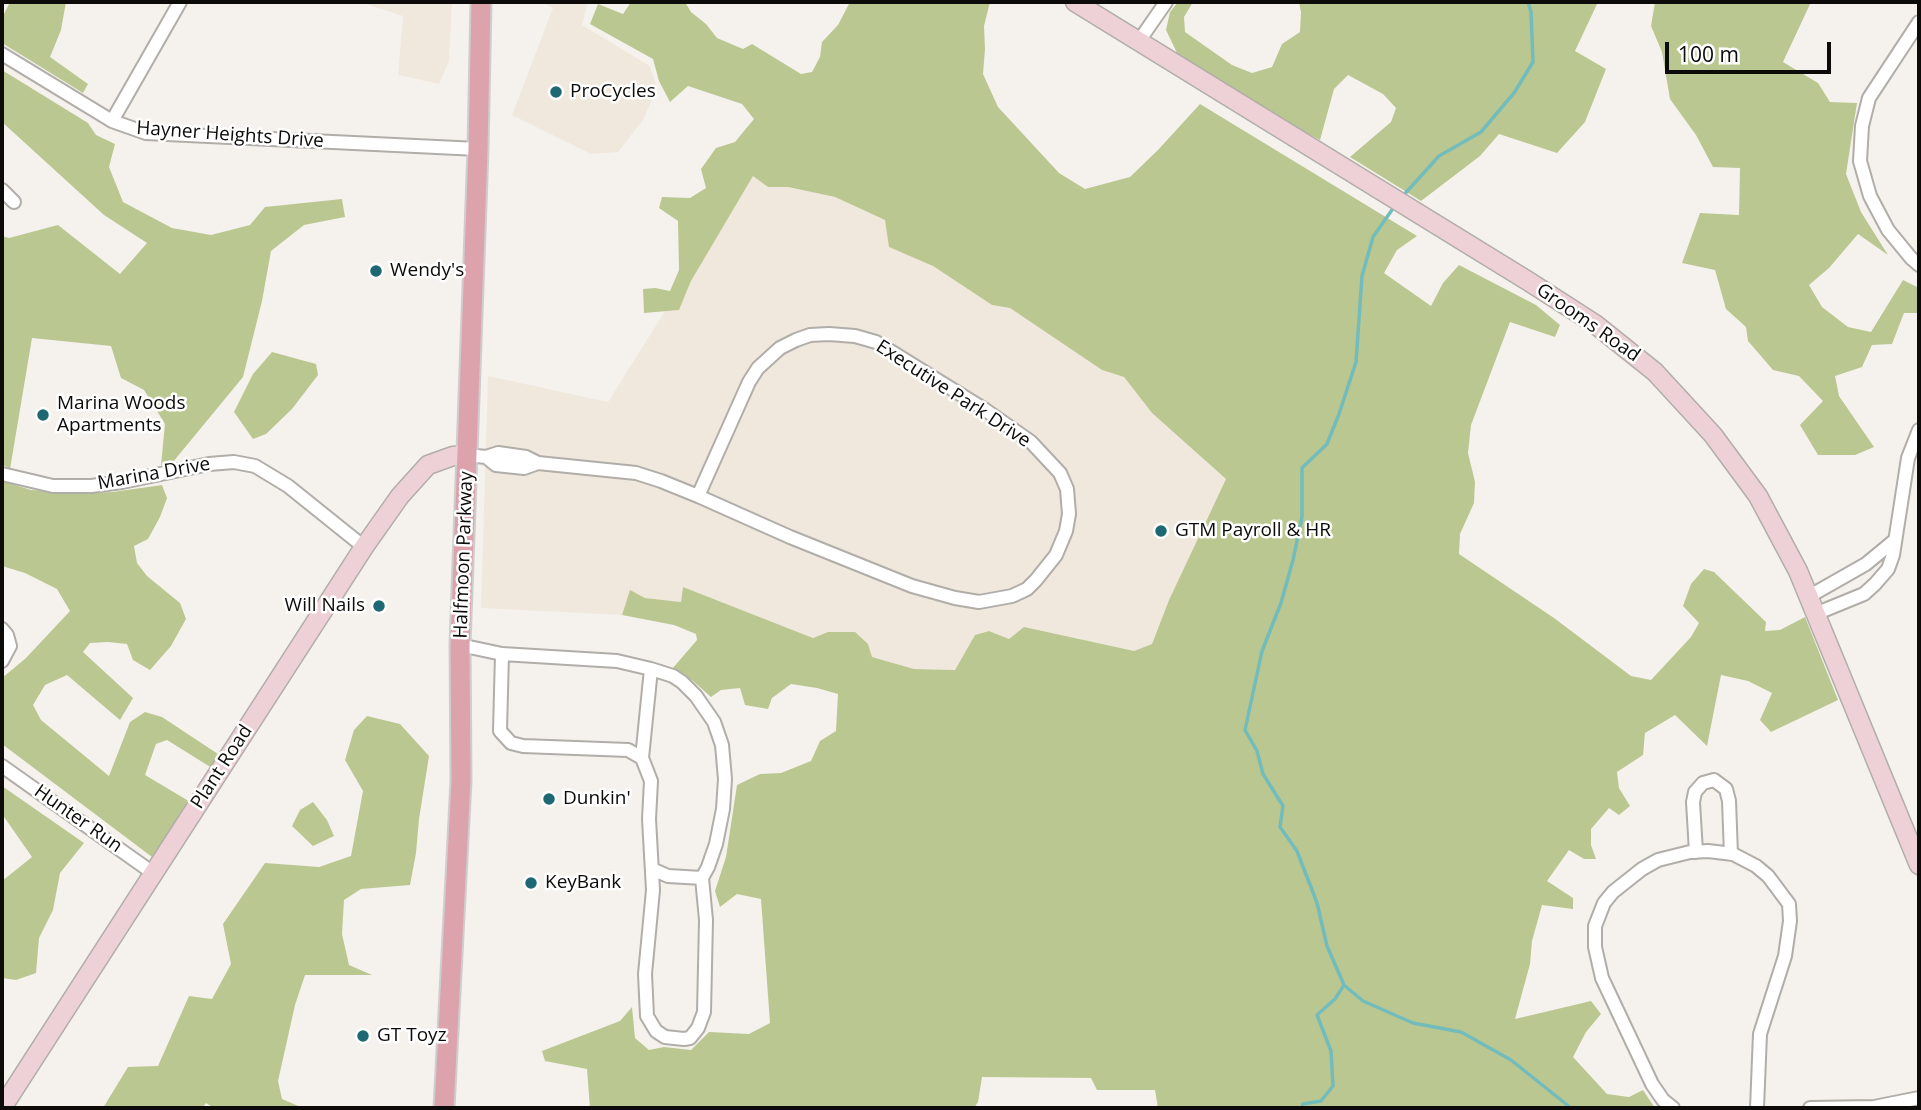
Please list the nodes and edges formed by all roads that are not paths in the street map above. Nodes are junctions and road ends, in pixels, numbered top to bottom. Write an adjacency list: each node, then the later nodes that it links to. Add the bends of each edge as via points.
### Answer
1 (180, 2): 8 (street)
2 (481, 2): 9 (main road, Halfmoon Parkway)
3 (1075, 2): 6 (street, Grooms Road)
4 (1166, 2): 6 (street)
5 (1919, 22): 12 (street, via 1869,98 1860,161 1870,196 1888,230)
6 (1139, 41): 19 (street, Grooms Road, via 1528,281 1595,324 1655,372 1713,435 1758,496)
7 (2, 54): 8 (street, Hayner Heights Drive)
8 (112, 121): 9 (street, Hayner Heights Drive, via 160,134)
9 (478, 149): 14 (main road, Halfmoon Parkway)
10 (2, 190): 11 (street)
11 (14, 202)
12 (1919, 265)
13 (1919, 430): 17 (street, via 1908,458)
14 (477, 456): 16 (street, Executive Park Drive, via 498,453 538,463 636,473); 18 (street, Plant Road, via 437,461 419,473); 22 (main road, Halfmoon Parkway)
15 (2, 474): 18 (street, Marina Drive, via 53,486 91,486 209,464 255,466 288,486)
16 (698, 496): 16 (street, Executive Park Drive, via 912,586 979,602 1027,589 1062,544 1069,514 1060,473 1031,442 876,342 855,335 810,335 780,348 758,368)
17 (1895, 540): 19 (street, via 1866,564); 20 (street, via 1888,569 1875,584 1864,594)
18 (364, 547): 32 (street, Plant Road)
19 (1808, 597): 20 (street, Grooms Road)
20 (1815, 614): 30 (street, Grooms Road)
21 (2, 629): 24 (street, via 10,646)
22 (460, 645): 23 (street); 37 (main road, Halfmoon Parkway, via 461,781)
23 (502, 654): 25 (street, via 617,661); 26 (street, via 500,731 511,743 628,750)
24 (2, 660)
25 (651, 669): 26 (street); 33 (street, via 673,676 696,696 714,722 722,745 723,809)
26 (642, 758): 31 (street, via 651,781)
27 (2, 766): 32 (street, Hunter Run)
28 (1696, 852): 29 (street); 29 (street, via 1695,792 1714,780 1726,789 1729,801); 38 (street, via 1658,860 1642,869 1613,892 1595,926 1602,978 1652,1084)
29 (1731, 854): 39 (street, via 1768,876 1788,904 1785,956 1760,1034)
30 (1919, 865)
31 (652, 869): 33 (street, via 668,876); 33 (street, via 645,974 648,1016 665,1037 690,1038 704,1012)
32 (153, 873): 36 (street, Plant Road)
33 (702, 878)
34 (1919, 1098): 35 (street)
35 (1899, 1106): 40 (street)
36 (2, 1108)
37 (444, 1108)
38 (1673, 1108)
39 (1757, 1108)
40 (1810, 1108)

